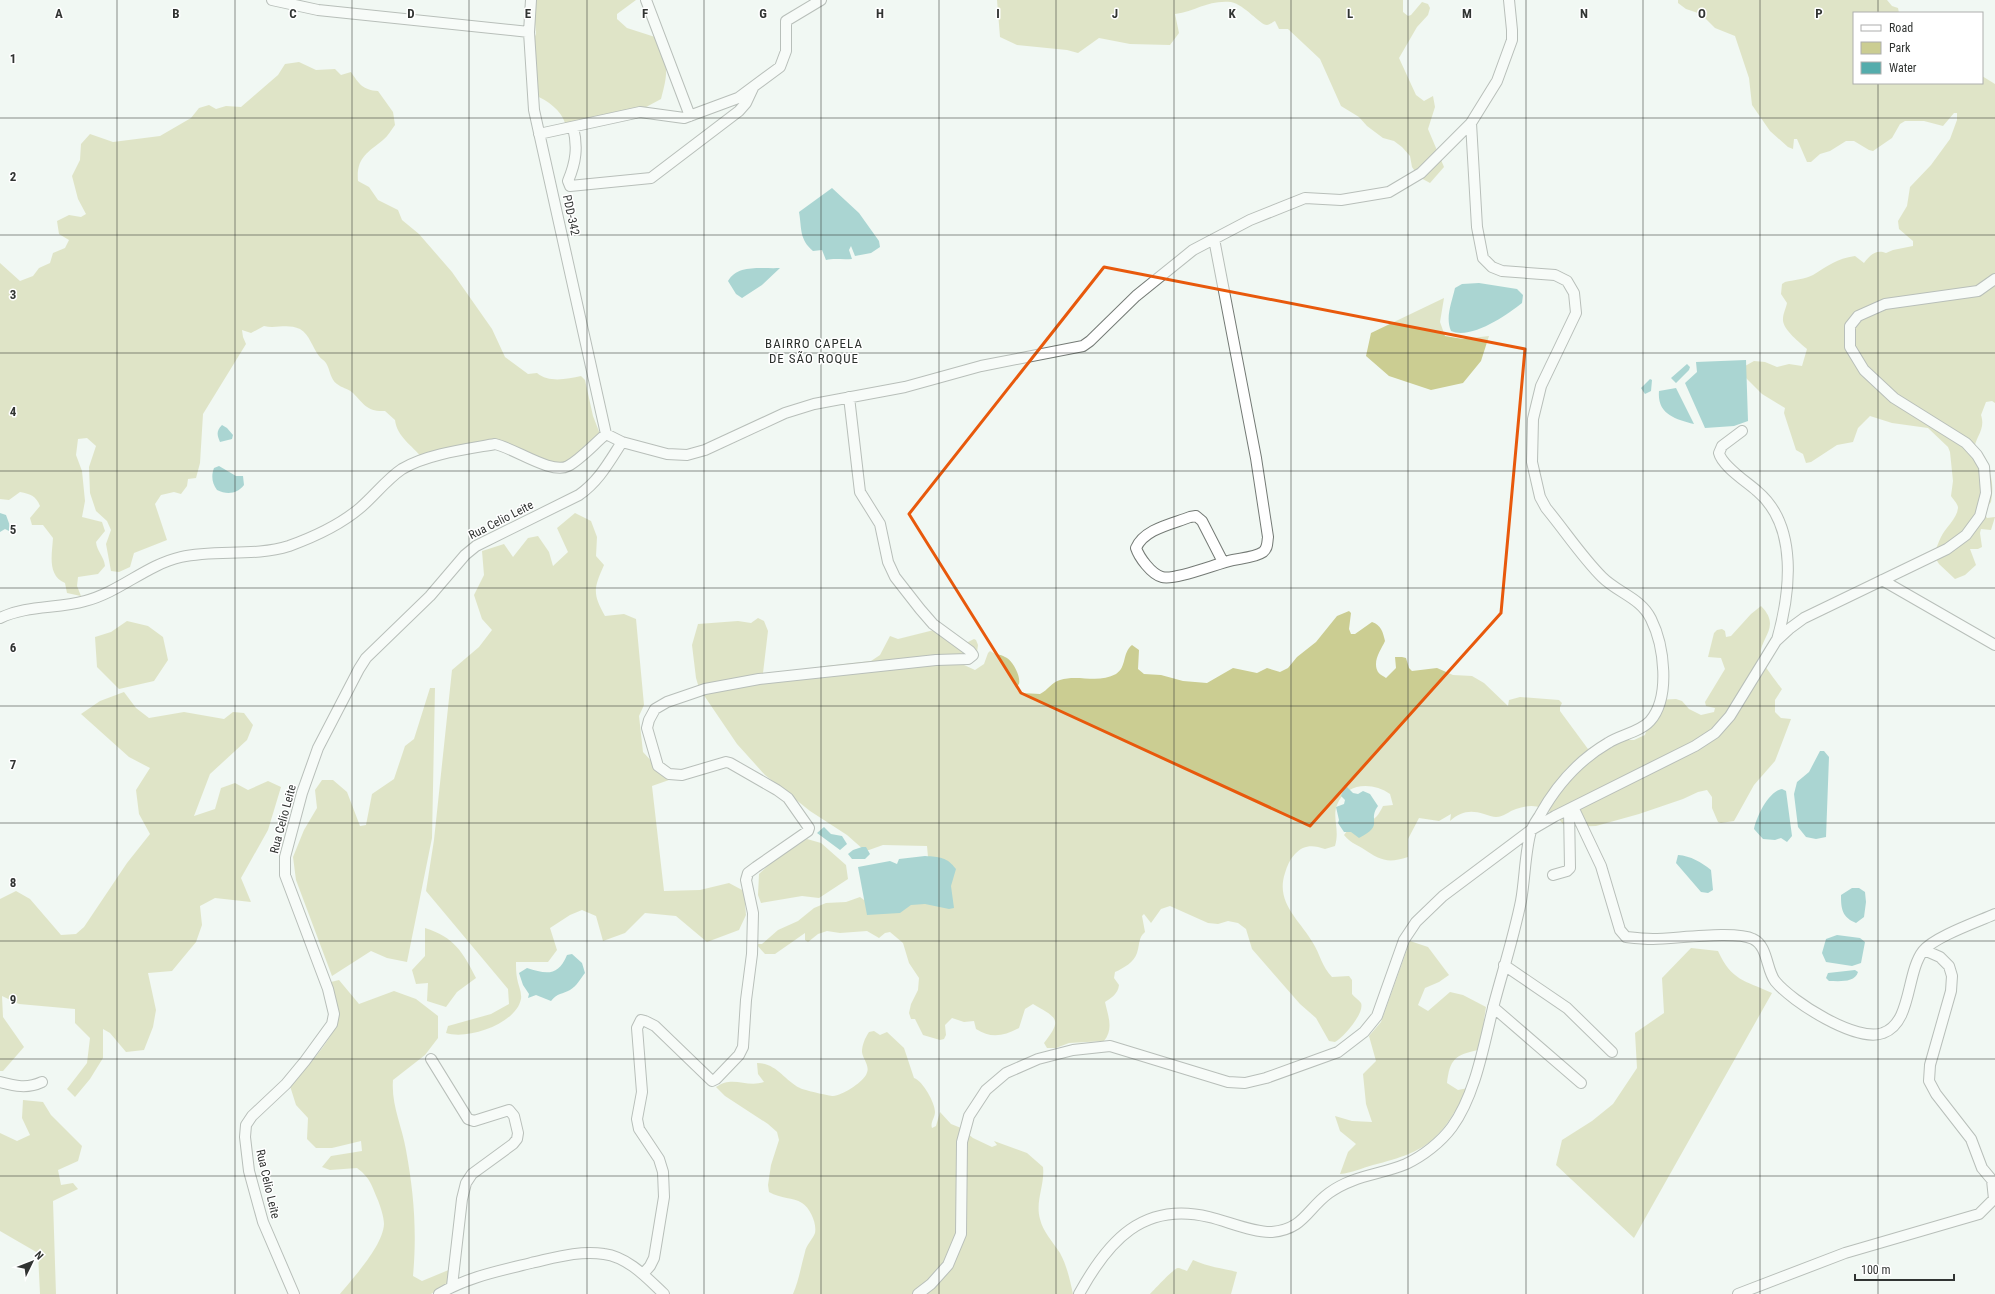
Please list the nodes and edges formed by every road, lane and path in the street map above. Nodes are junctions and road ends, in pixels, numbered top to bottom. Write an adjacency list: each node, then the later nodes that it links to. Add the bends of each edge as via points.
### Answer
1 (272, 0): 6 (street, via 318,10)
2 (531, 0): 6 (street, PDD-342 / PDD-342)
3 (646, 0): 8 (street)
4 (822, 0): 7 (street, via 786,22 786,51 780,67)
5 (1509, 0): 9 (street, via 1512,40 1497,81)
6 (529, 32): 11 (street, PDD-342 / PDD-342, via 534,110)
7 (754, 86): 8 (street, via 738,98); 10 (street, via 740,111 651,178 570,186 568,181 576,161)
8 (690, 116): 10 (street, via 669,117 640,112)
9 (1471, 123): 12 (street, via 1421,173 1389,192 1341,200 1305,198 1250,220); 24 (street, via 1477,227 1483,258 1492,267 1502,271 1555,275 1567,281 1574,293 1576,313 1541,386 1533,419 1532,462 1540,497 1546,508 1603,578 1639,602 1651,618 1662,652 1664,683 1658,706 1650,721 1608,742 1566,776)
10 (573, 127): 11 (street)
11 (539, 134): 16 (street, PDD-342 / PDD-342)
12 (1214, 239): 14 (street, via 1193,250 1136,296 1083,346 981,366 905,386); 18 (street, via 1256,458 1268,538 1267,547 1257,555)
13 (1995, 279): 19 (street, via 1978,291 1885,304 1858,316 1850,326 1850,347 1864,370 1894,398 1966,443 1984,467 1986,493 1980,516 1966,535 1947,549)
14 (848, 397): 17 (street, via 785,413 705,450 687,455 666,454); 35 (street, via 860,492 880,524 888,562 895,577 933,624 970,651 973,656 968,659 936,660 798,675 705,689 667,702 656,709 649,720 648,728 658,766 669,774 682,775 730,763 788,798 809,828 748,873 746,880 753,913 752,954 743,1047 739,1055 712,1081 655,1026 641,1020 638,1023 642,1092 637,1120 639,1129 659,1159 664,1197 654,1258)
15 (1742, 431): 21 (street, via 1722,446 1719,453 1724,462 1761,494 1776,514 1784,532 1787,549 1785,606)
16 (606, 434): 17 (street); 20 (street, via 568,466 559,469 495,444 419,461 401,470 339,524 290,545 269,551 209,553 180,557 154,565 102,595 85,601 31,608)
17 (622, 442): 37 (street, Rua Celio Leite, via 591,487 476,546 466,554 430,596 366,658 318,748 284,857 285,875 328,989 334,1014 332,1024 305,1062 252,1116 246,1125 245,1137 249,1171 263,1222)
18 (1223, 562): 18 (street, via 1202,521 1196,516 1145,535 1136,548 1154,573 1161,577 1171,578)
19 (1882, 580): 21 (street, via 1804,618); 22 (street)
20 (0, 618)
21 (1776, 641): 23 (street, via 1730,716 1715,734)
22 (1995, 645)
23 (1571, 808): 24 (street); 25 (street, via 1570,868); 27 (street, via 1601,866 1620,930 1626,937 1652,939 1739,936 1753,939 1761,947 1774,980 1784,991 1847,1029 1870,1036 1884,1033 1895,1024 1905,1008 1914,970)
24 (1531, 830): 28 (street, via 1521,901); 40 (street, via 1443,896 1416,922 1404,940 1377,1016 1364,1032 1338,1052 1245,1083 1228,1082 1110,1046 1073,1050 1038,1059 1006,1074 986,1090 969,1116 962,1142 961,1234 948,1265)
25 (1553, 875)
26 (1995, 914): 27 (street, via 1934,942)
27 (1924, 950): 42 (street, via 1940,957 1949,966 1952,976 1951,991 1930,1065 1929,1081 1971,1139 1982,1168 1992,1180 1994,1199 1980,1214 1845,1253)
28 (1504, 965): 29 (street); 30 (street, via 1567,1008)
29 (1493, 1006): 34 (street); 41 (street, via 1471,1091 1452,1127 1426,1152 1406,1164 1371,1173 1327,1194 1303,1221 1287,1230 1268,1232 1186,1213 1162,1215 1133,1227 1110,1245)
30 (1612, 1052)
31 (431, 1059): 36 (street, via 468,1118 474,1121 509,1110 514,1116 518,1133 513,1144 472,1174 466,1183)
32 (0, 1082): 33 (street, via 23,1087)
33 (42, 1082)
34 (1581, 1083)
35 (643, 1274): 36 (street, via 626,1262 604,1254 570,1254 474,1277); 39 (street)
36 (452, 1286): 38 (street)
37 (294, 1294)
38 (438, 1294)
39 (664, 1294)
40 (918, 1294)
41 (1079, 1294)
42 (1738, 1294)

